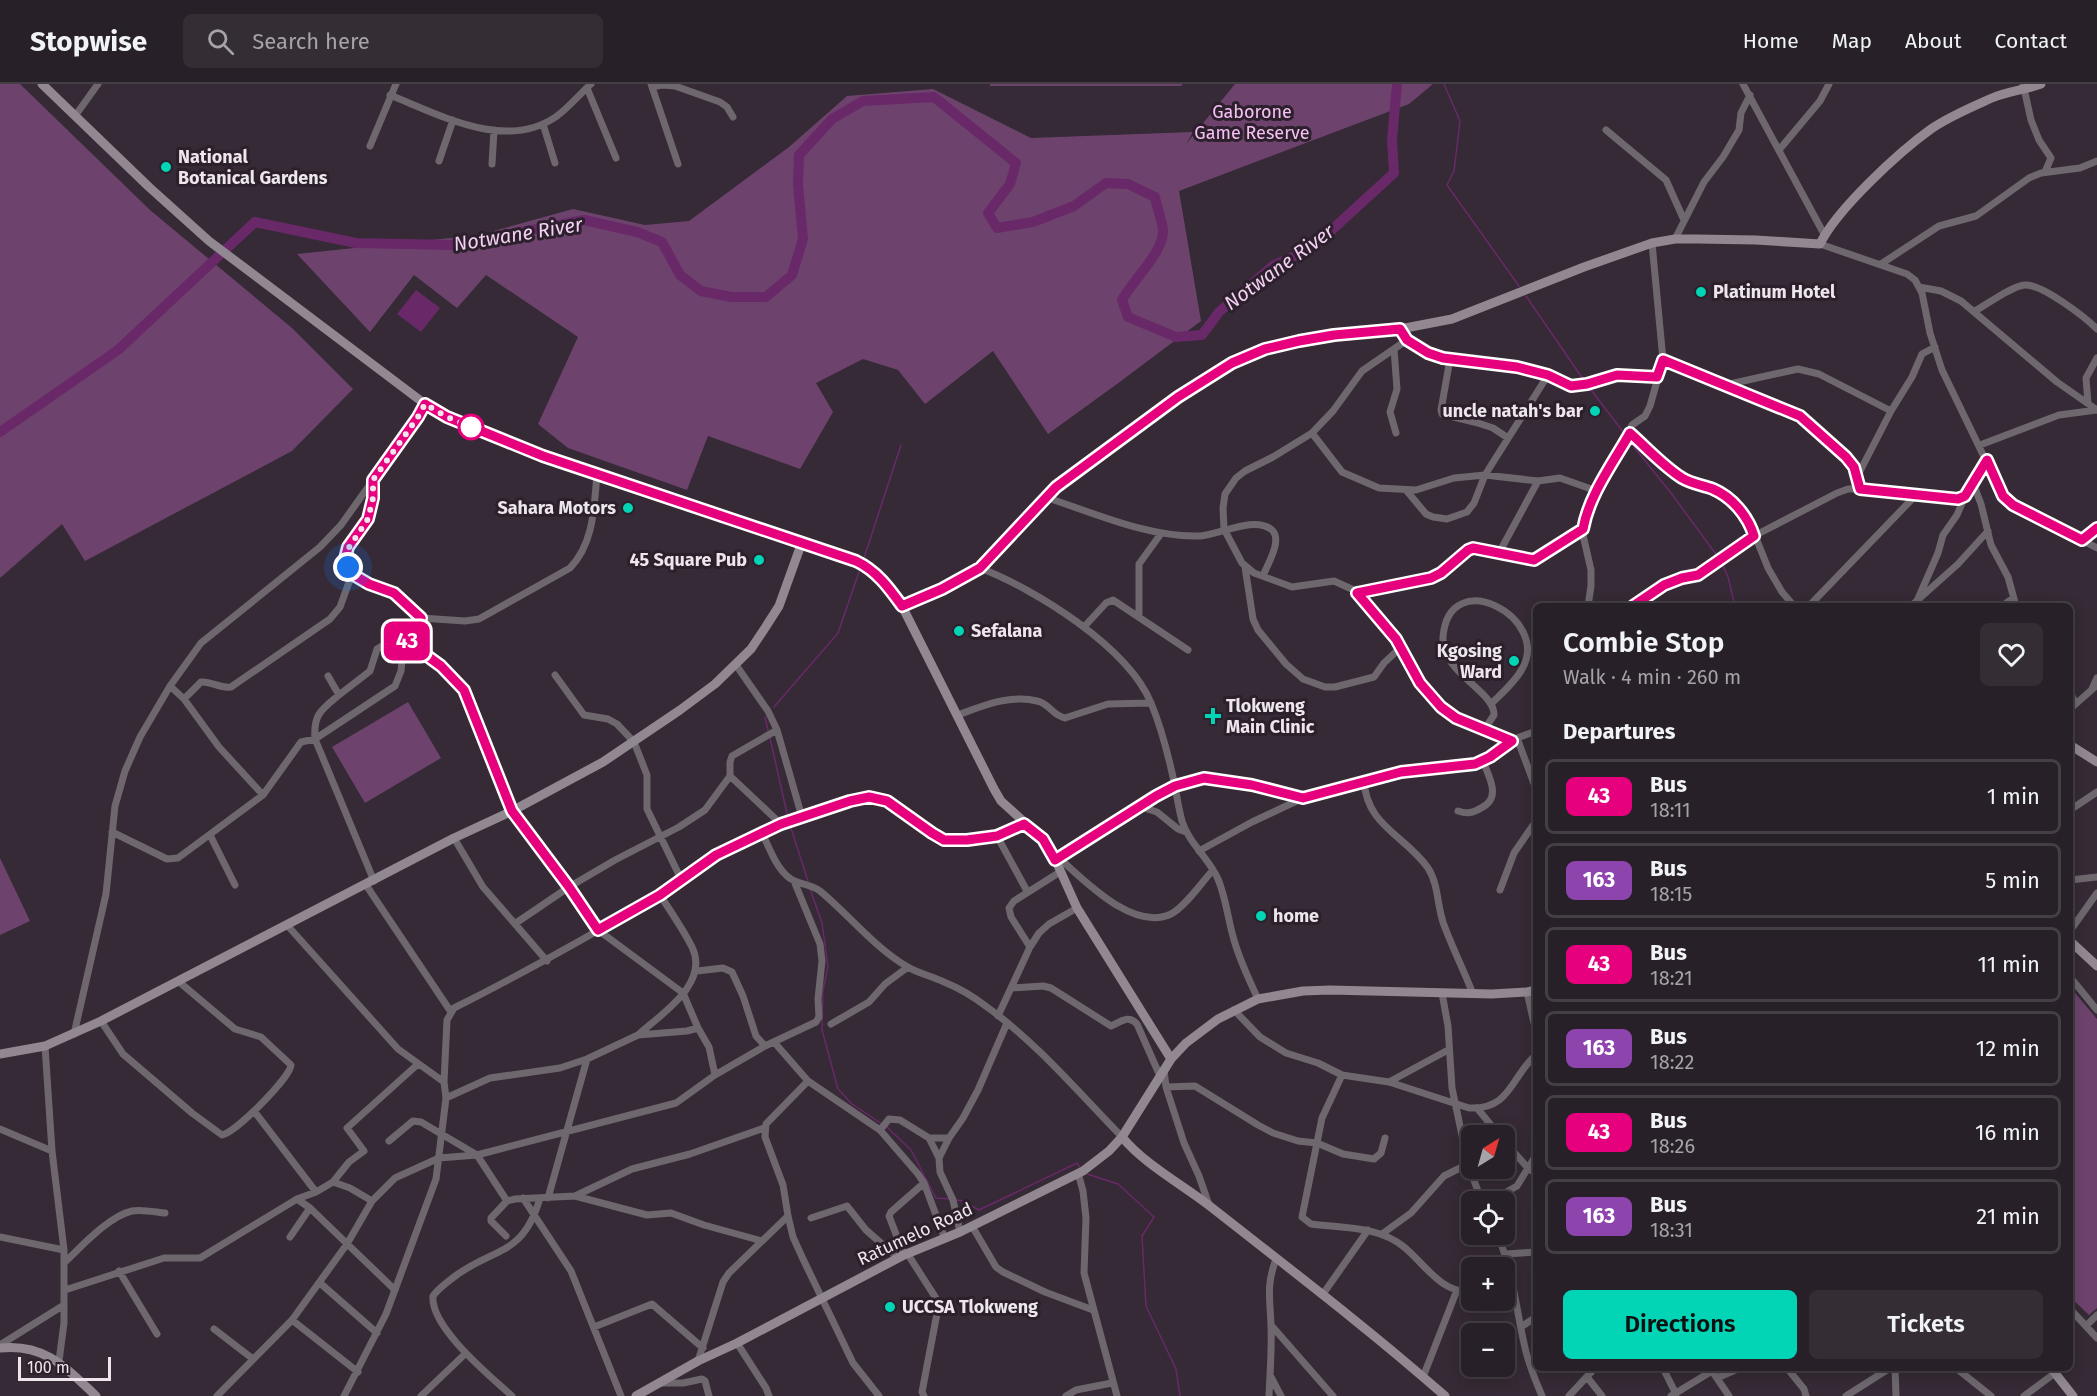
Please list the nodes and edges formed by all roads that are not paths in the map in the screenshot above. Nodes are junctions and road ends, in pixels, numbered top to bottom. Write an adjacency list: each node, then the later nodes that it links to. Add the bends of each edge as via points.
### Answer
1 (42, 84): 12 (street)
2 (98, 84): 12 (street)
3 (396, 84): 10 (street)
4 (1743, 84): 11 (street)
5 (1829, 84): 19 (street, via 1820,101)
6 (2041, 84): 9 (street)
7 (589, 86): 15 (street, via 558,116); 20 (street)
8 (652, 86): 13 (street, via 675,86 720,102); 25 (street)
9 (2024, 86): 26 (street, via 2031,120 2052,158); 28 (street, via 1995,96 1931,129 1859,194)
10 (390, 95): 14 (street); 18 (street)
11 (1750, 95): 19 (street); 27 (street, via 1724,157 1704,182)
12 (75, 116): 47 (street, via 209,241)
13 (733, 117)
14 (453, 120): 16 (street); 21 (street)
15 (543, 124): 16 (street); 23 (street)
16 (494, 130): 24 (street)
17 (1606, 130): 27 (street, via 1666,180)
18 (370, 146)
19 (1779, 150): 28 (street)
20 (616, 158)
21 (439, 161)
22 (2097, 161): 26 (street, via 2080,168)
23 (555, 163)
24 (492, 164)
25 (678, 164)
26 (2045, 172): 32 (street, via 2029,178 1976,216 1939,226)
27 (1684, 220): 29 (street)
28 (1824, 234): 31 (street)
29 (1675, 239): 30 (street); 31 (street)
30 (1652, 243): 35 (street, via 1452,319); 42 (street)
31 (1820, 244): 32 (street)
32 (1881, 264): 33 (street, via 1912,277)
33 (1919, 287): 34 (street, via 1951,295); 38 (street)
34 (1975, 311): 36 (street, via 2025,285 2050,295); 46 (street, via 2032,362)
35 (1400, 329): 37 (street); 67 (street, via 1299,341 1265,349 1232,363 1178,397)
36 (2097, 329)
37 (1407, 340): 39 (street); 41 (street, via 1428,353)
38 (1935, 347): 49 (street, via 1925,351); 54 (street, via 1942,370)
39 (1394, 349): 50 (street, via 1362,371); 51 (street, via 1397,390 1390,412)
40 (2097, 358): 46 (street, via 2086,378)
41 (1450, 359): 43 (street); 53 (street, via 1442,414 1493,428)
42 (1663, 360): 44 (street); 45 (street)
43 (1548, 375): 44 (street, via 1574,386 1617,375); 53 (street)
44 (1657, 377): 52 (street, via 1650,406)
45 (1725, 385): 49 (street, via 1798,369 1819,374); 58 (street, via 1800,416 1846,457)
46 (2088, 403): 48 (street)
47 (425, 404): 56 (street, via 485,433); 59 (street)
48 (2097, 410): 54 (street, via 2060,415)
49 (1891, 411): 58 (street)
50 (1312, 433): 63 (street, via 1348,477 1379,488); 69 (street, via 1236,478 1225,495)
51 (1396, 433)
52 (1630, 433): 64 (street); 73 (street, via 1681,478 1731,500)
53 (1508, 438): 57 (street)
54 (1980, 445): 55 (street)
55 (1987, 460): 61 (street); 74 (street, via 2007,501)
56 (597, 474): 75 (street); 94 (street, via 593,520 581,553 570,568 478,619)
57 (1485, 475): 60 (street); 63 (street); 63 (street, via 1471,508 1447,519 1426,514)
58 (1857, 477): 62 (street)
59 (373, 480): 80 (street, via 368,519 346,552); 103 (street, via 320,548 201,643)
60 (1538, 481): 64 (street, via 1560,478); 77 (street)
61 (1973, 483): 66 (street); 71 (street)
62 (1860, 489): 65 (street); 73 (street, via 1837,493)
63 (1406, 490)
64 (1597, 491): 70 (street)
65 (1917, 494): 66 (street, via 1951,500); 87 (street)
66 (1965, 496): 88 (street, via 1943,535)
67 (1045, 497): 72 (street); 79 (street)
68 (2097, 528): 74 (street)
69 (1224, 529): 72 (street, via 1198,536); 78 (street); 81 (street, via 1262,525 1275,534 1276,542)
70 (1583, 529): 77 (street, via 1534,560); 84 (street, via 1591,570)
71 (1988, 531): 83 (street); 89 (street)
72 (1160, 535): 93 (street, via 1139,564)
73 (1754, 536): 85 (street, via 1698,575 1664,585); 86 (street, via 1768,568)
74 (2082, 540): 76 (street)
75 (802, 542): 92 (street, via 866,566 881,578); 99 (street, via 779,606)
76 (2097, 548)
77 (1499, 553): 82 (street, via 1468,550 1431,578)
78 (1245, 567): 81 (street); 97 (street, via 1252,619 1286,664 1303,679 1335,687 1374,677)
79 (980, 568): 92 (street); 95 (street, via 1025,590)
80 (352, 574): 94 (street, via 394,593); 106 (street, via 340,607 330,619 231,687 201,682)
81 (1263, 576): 82 (street, via 1292,587 1335,580)
82 (1357, 593): 97 (street)
83 (2013, 598): 90 (street); 91 (street)
84 (1589, 603)
85 (1637, 603)
86 (1791, 603)
87 (1812, 603)
88 (1914, 603)
89 (1915, 603)
90 (2006, 603)
91 (2015, 603)
92 (902, 606): 110 (street)
93 (1139, 617): 95 (street, via 1111,600); 98 (street)
94 (421, 618): 96 (street)
95 (1084, 627): 107 (street, via 1134,675)
96 (404, 639): 105 (street, via 394,639 380,647 370,671); 114 (street, via 401,671 395,686); 129 (street, via 441,666 464,690)
97 (1400, 648): 111 (street, via 1420,683 1441,707)
98 (1188, 650)
99 (736, 665): 112 (street, via 768,711); 116 (street)
100 (555, 675): 116 (street, via 584,715 608,719)
101 (327, 676): 105 (street)
102 (2097, 678): 104 (street)
103 (170, 686): 106 (street); 135 (street, via 125,771)
104 (2095, 687): 109 (street)
105 (339, 695): 114 (street, via 317,717)
106 (184, 699): 125 (street, via 219,747)
107 (1152, 703): 110 (street, via 1108,704 1065,718 1037,700 1012,700); 123 (street)
108 (1492, 703): 108 (street, via 1458,672 1443,638 1450,615 1474,600 1497,605 1514,619 1523,631 1527,650 1522,669); 111 (street, via 1494,715)
109 (2073, 706)
110 (958, 715): 133 (street, via 1001,801)
111 (1485, 730): 115 (street)
112 (773, 732): 120 (street, via 732,756); 131 (street)
113 (1533, 732): 115 (street)
114 (315, 739): 125 (street, via 301,742); 150 (street)
115 (1514, 739): 118 (street); 122 (street)
116 (634, 742): 129 (street); 139 (street, via 647,775 647,808)
117 (2073, 747): 119 (street)
118 (1483, 761): 121 (street); 130 (street, via 1494,788 1492,798 1474,812)
119 (2097, 762)
120 (730, 776): 132 (street); 139 (street, via 705,810)
121 (1364, 780): 126 (street); 174 (street, via 1366,798 1377,819 1429,870 1436,885 1443,924)
122 (1533, 782)
123 (1175, 786): 126 (street, via 1213,778); 127 (street); 137 (street)
124 (2097, 792): 128 (street)
125 (263, 795): 138 (street)
126 (1303, 798): 142 (street)
127 (1138, 806): 137 (street, via 1157,812); 143 (street)
128 (2073, 808)
129 (512, 811): 141 (street); 152 (street)
130 (1458, 811)
131 (802, 817): 132 (street); 140 (street, via 850,801 875,798 893,804 944,840)
132 (781, 824): 136 (street)
133 (1024, 824): 140 (street); 143 (street, via 1043,839)
134 (1533, 825): 153 (street, via 1514,853)
135 (112, 832): 138 (street, via 172,860); 185 (street, via 106,894)
136 (762, 832): 147 (street, via 716,855); 149 (street, via 780,867)
137 (1186, 832): 142 (street)
138 (210, 835): 151 (street)
139 (662, 836): 147 (street); 152 (street)
140 (997, 836): 154 (street)
141 (454, 838): 150 (street); 158 (street, via 483,887)
142 (1200, 851): 144 (street)
143 (1057, 859): 144 (street, via 1125,910 1150,917 1172,914); 145 (street)
144 (1213, 870): 175 (street, via 1243,966)
145 (1060, 872): 154 (street); 157 (street)
146 (2097, 877): 148 (street)
147 (682, 880): 156 (street)
148 (2073, 880)
149 (794, 881): 166 (street, via 820,891); 188 (street, via 820,944 819,1017)
150 (370, 883): 159 (street); 179 (street)
151 (235, 885)
152 (569, 887): 158 (street); 161 (street)
153 (1500, 890)
154 (1027, 891): 163 (street, via 1011,904 1009,912)
155 (2097, 893): 160 (street)
156 (660, 895): 161 (street); 167 (street, via 693,948)
157 (1077, 908): 163 (street, via 1049,924); 187 (street)
158 (516, 923): 164 (street)
159 (287, 924): 168 (street); 197 (street, via 398,1049)
160 (2073, 927)
161 (598, 930): 164 (street); 172 (street)
162 (2073, 944): 165 (street)
163 (1030, 947): 170 (street)
164 (547, 961): 179 (street)
165 (2097, 966)
166 (908, 967): 180 (street, via 967,994); 183 (street, via 885,984 870,1002)
167 (697, 971): 172 (street); 191 (street, via 723,968 732,972 756,1036)
168 (178, 981): 181 (street); 208 (street, via 235,1029 261,1037 290,1063 288,1073)
169 (2073, 981): 178 (street)
170 (1012, 988): 180 (street); 198 (street, via 1051,988 1111,1026 1125,1018 1132,1020)
171 (1531, 991): 174 (street, Ratumelo Road); 176 (street)
172 (684, 993): 184 (street); 186 (street)
173 (1442, 993): 174 (street, Ratumelo Road); 175 (street, Ratumelo Road, via 1330,990); 192 (street)
174 (1473, 994)
175 (1258, 999): 177 (street, Ratumelo Road)
176 (1533, 1007)
177 (1234, 1010): 189 (street, Ratumelo Road); 200 (street, via 1260,1037 1286,1053)
178 (2097, 1010)
179 (451, 1012): 202 (street, via 447,1020)
180 (998, 1016): 182 (street)
181 (101, 1021): 185 (street); 208 (street, via 123,1054 222,1135)
182 (1007, 1023): 216 (street); 218 (street, via 978,1090)
183 (831, 1024)
184 (698, 1028): 186 (street); 199 (street, via 709,1047)
185 (74, 1035): 190 (street)
186 (638, 1035): 194 (street)
187 (1160, 1041): 189 (street); 195 (street)
188 (774, 1042): 191 (street); 201 (street)
189 (1186, 1043): 195 (street, Ratumelo Road)
190 (45, 1046): 193 (street); 222 (street)
191 (765, 1046): 199 (street)
192 (1448, 1050): 203 (street); 206 (street)
193 (0, 1054)
194 (587, 1059): 205 (street, via 560,1068 490,1078); 214 (street)
195 (1171, 1059): 198 (street, Ratumelo Road)
196 (1533, 1059): 207 (street, via 1503,1098)
197 (418, 1064): 202 (street); 232 (street, via 347,1128 364,1151 349,1161)
198 (1162, 1073): 204 (street); 216 (street, Ratumelo Road)
199 (715, 1075): 214 (street, via 676,1103)
200 (1342, 1075): 203 (street); 221 (street, via 1322,1118)
201 (808, 1081): 210 (street); 213 (street)
202 (444, 1082): 205 (street)
203 (1389, 1082): 206 (street)
204 (1166, 1087): 221 (street, via 1195,1086 1273,1133); 242 (street)
205 (446, 1098): 215 (street)
206 (1456, 1103): 207 (street); 211 (street)
207 (1477, 1108): 209 (street)
208 (254, 1111): 235 (street)
209 (1491, 1125)
210 (764, 1128): 236 (street, via 632,1169); 245 (street, via 783,1185)
211 (1461, 1128)
212 (0, 1129): 222 (street)
213 (880, 1130): 217 (street, via 889,1119 900,1120); 233 (street)
214 (568, 1131): 224 (street); 238 (street)
215 (442, 1133): 220 (street, via 413,1121); 224 (street); 225 (street)
216 (1122, 1137): 231 (street, Ratumelo Road); 242 (street, via 1135,1151)
217 (930, 1138): 218 (street); 226 (street)
218 (949, 1138): 226 (street)
219 (1385, 1138): 221 (street, via 1381,1153 1374,1159 1344,1154)
220 (389, 1141)
221 (1317, 1143): 249 (street, via 1303,1220)
222 (51, 1151): 259 (street)
223 (1515, 1153): 228 (street)
224 (477, 1155): 225 (street); 241 (street)
225 (439, 1158): 240 (street, via 395,1178); 269 (street, via 436,1179)
226 (939, 1158): 250 (street)
227 (1533, 1159): 228 (street)
228 (1527, 1167): 230 (street); 234 (street, via 1516,1186)
229 (1461, 1168): 251 (street, via 1444,1176 1411,1213)
230 (1533, 1172)
231 (1078, 1173): 248 (street, Ratumelo Road); 276 (street, via 1086,1218 1083,1273)
232 (333, 1182): 235 (street); 240 (street)
233 (924, 1183): 255 (street); 262 (street, via 891,1212)
234 (1508, 1191)
235 (316, 1192): 239 (street)
236 (575, 1196): 238 (street); 256 (street, via 647,1215 671,1213)
237 (523, 1198): 238 (street); 241 (street); 246 (street)
238 (544, 1198): 246 (street)
239 (297, 1199): 243 (street); 266 (street, via 201,1258 164,1258)
240 (372, 1201): 257 (street)
241 (507, 1201): 252 (street, via 490,1218)
242 (1209, 1205): 264 (street)
243 (310, 1208): 254 (street); 257 (street)
244 (165, 1213): 265 (street, via 132,1211 121,1216 101,1228)
245 (788, 1216): 256 (street); 274 (street, via 793,1237)
246 (534, 1217): 283 (street, via 571,1271); 292 (street, via 506,1250 463,1269 433,1296 434,1310)
247 (811, 1218): 262 (street, via 847,1206 866,1230)
248 (972, 1226): 250 (street, Ratumelo Road); 276 (street, via 996,1267 1003,1272)
249 (1368, 1230): 251 (street); 272 (street)
250 (960, 1232): 255 (street, Ratumelo Road)
251 (1382, 1234): 270 (street)
252 (506, 1236)
253 (0, 1237): 259 (street)
254 (290, 1237)
255 (945, 1239): 262 (street, Ratumelo Road)
256 (762, 1241): 291 (street, via 729,1273 718,1291)
257 (347, 1244): 267 (street); 269 (street)
258 (1501, 1245): 261 (street)
259 (64, 1250): 265 (street)
260 (1533, 1252): 261 (street)
261 (1505, 1254): 263 (street)
262 (903, 1255): 274 (street, Ratumelo Road); 310 (street, via 939,1303)
263 (1506, 1257)
264 (1276, 1259): 272 (street); 281 (street, via 1269,1287)
265 (64, 1263): 268 (street)
266 (119, 1271): 268 (street); 287 (street)
267 (320, 1283): 280 (street); 286 (street)
268 (65, 1290): 275 (street)
269 (395, 1290): 286 (street)
270 (1457, 1290): 271 (street); 306 (street)
271 (1461, 1290)
272 (1323, 1294): 306 (street)
273 (1515, 1296): 284 (street)
274 (821, 1298): 289 (street, Ratumelo Road); 321 (street, via 853,1363)
275 (64, 1305): 290 (street); 294 (street)
276 (1093, 1310): 309 (street)
277 (2073, 1312): 282 (street)
278 (2097, 1315): 282 (street)
279 (1533, 1319): 284 (street)
280 (292, 1320): 293 (street); 303 (street)
281 (1272, 1326): 305 (street); 326 (street)
282 (2086, 1326): 288 (street)
283 (594, 1327): 291 (street, via 652,1304); 317 (street)
284 (1521, 1327): 328 (street)
285 (214, 1329): 293 (street)
286 (377, 1333): 303 (street)
287 (157, 1334)
288 (2097, 1338)
289 (737, 1343): 295 (street, Ratumelo Road); 320 (street)
290 (0, 1347): 294 (street, via 31,1350)
291 (703, 1348): 295 (street)
292 (465, 1354): 315 (street); 316 (street)
293 (254, 1359): 313 (street)
294 (59, 1361): 312 (street)
295 (698, 1361): 308 (street, Ratumelo Road)
296 (1592, 1371): 307 (street)
297 (1664, 1371): 311 (street)
298 (1789, 1371): 332 (street)
299 (1888, 1371): 333 (street)
300 (1893, 1371): 334 (street)
301 (1960, 1371): 335 (street)
302 (2053, 1371): 336 (street); 337 (street)
303 (358, 1372): 314 (street)
304 (1713, 1372): 311 (street); 331 (street)
305 (1270, 1374): 324 (street); 325 (street)
306 (1423, 1377): 327 (street)
307 (1587, 1377): 329 (street); 330 (street)
308 (662, 1383): 318 (street, Ratumelo Road); 319 (street, via 702,1379)
309 (1112, 1383): 322 (street, via 1076,1390); 323 (street)
310 (922, 1395)
311 (1673, 1395)
312 (96, 1396)
313 (217, 1396)
314 (344, 1396)
315 (421, 1396)
316 (512, 1396)
317 (621, 1396)
318 (636, 1396)
319 (709, 1396)
320 (769, 1396)
321 (879, 1396)
322 (1066, 1396)
323 (1117, 1396)
324 (1269, 1396)
325 (1281, 1396)
326 (1333, 1396)
327 (1446, 1396)
328 (1542, 1396)
329 (1569, 1396)
330 (1602, 1396)
331 (1729, 1396)
332 (1806, 1396)
333 (1846, 1396)
334 (1896, 1396)
335 (1991, 1396)
336 (2024, 1396)
337 (2073, 1396)

